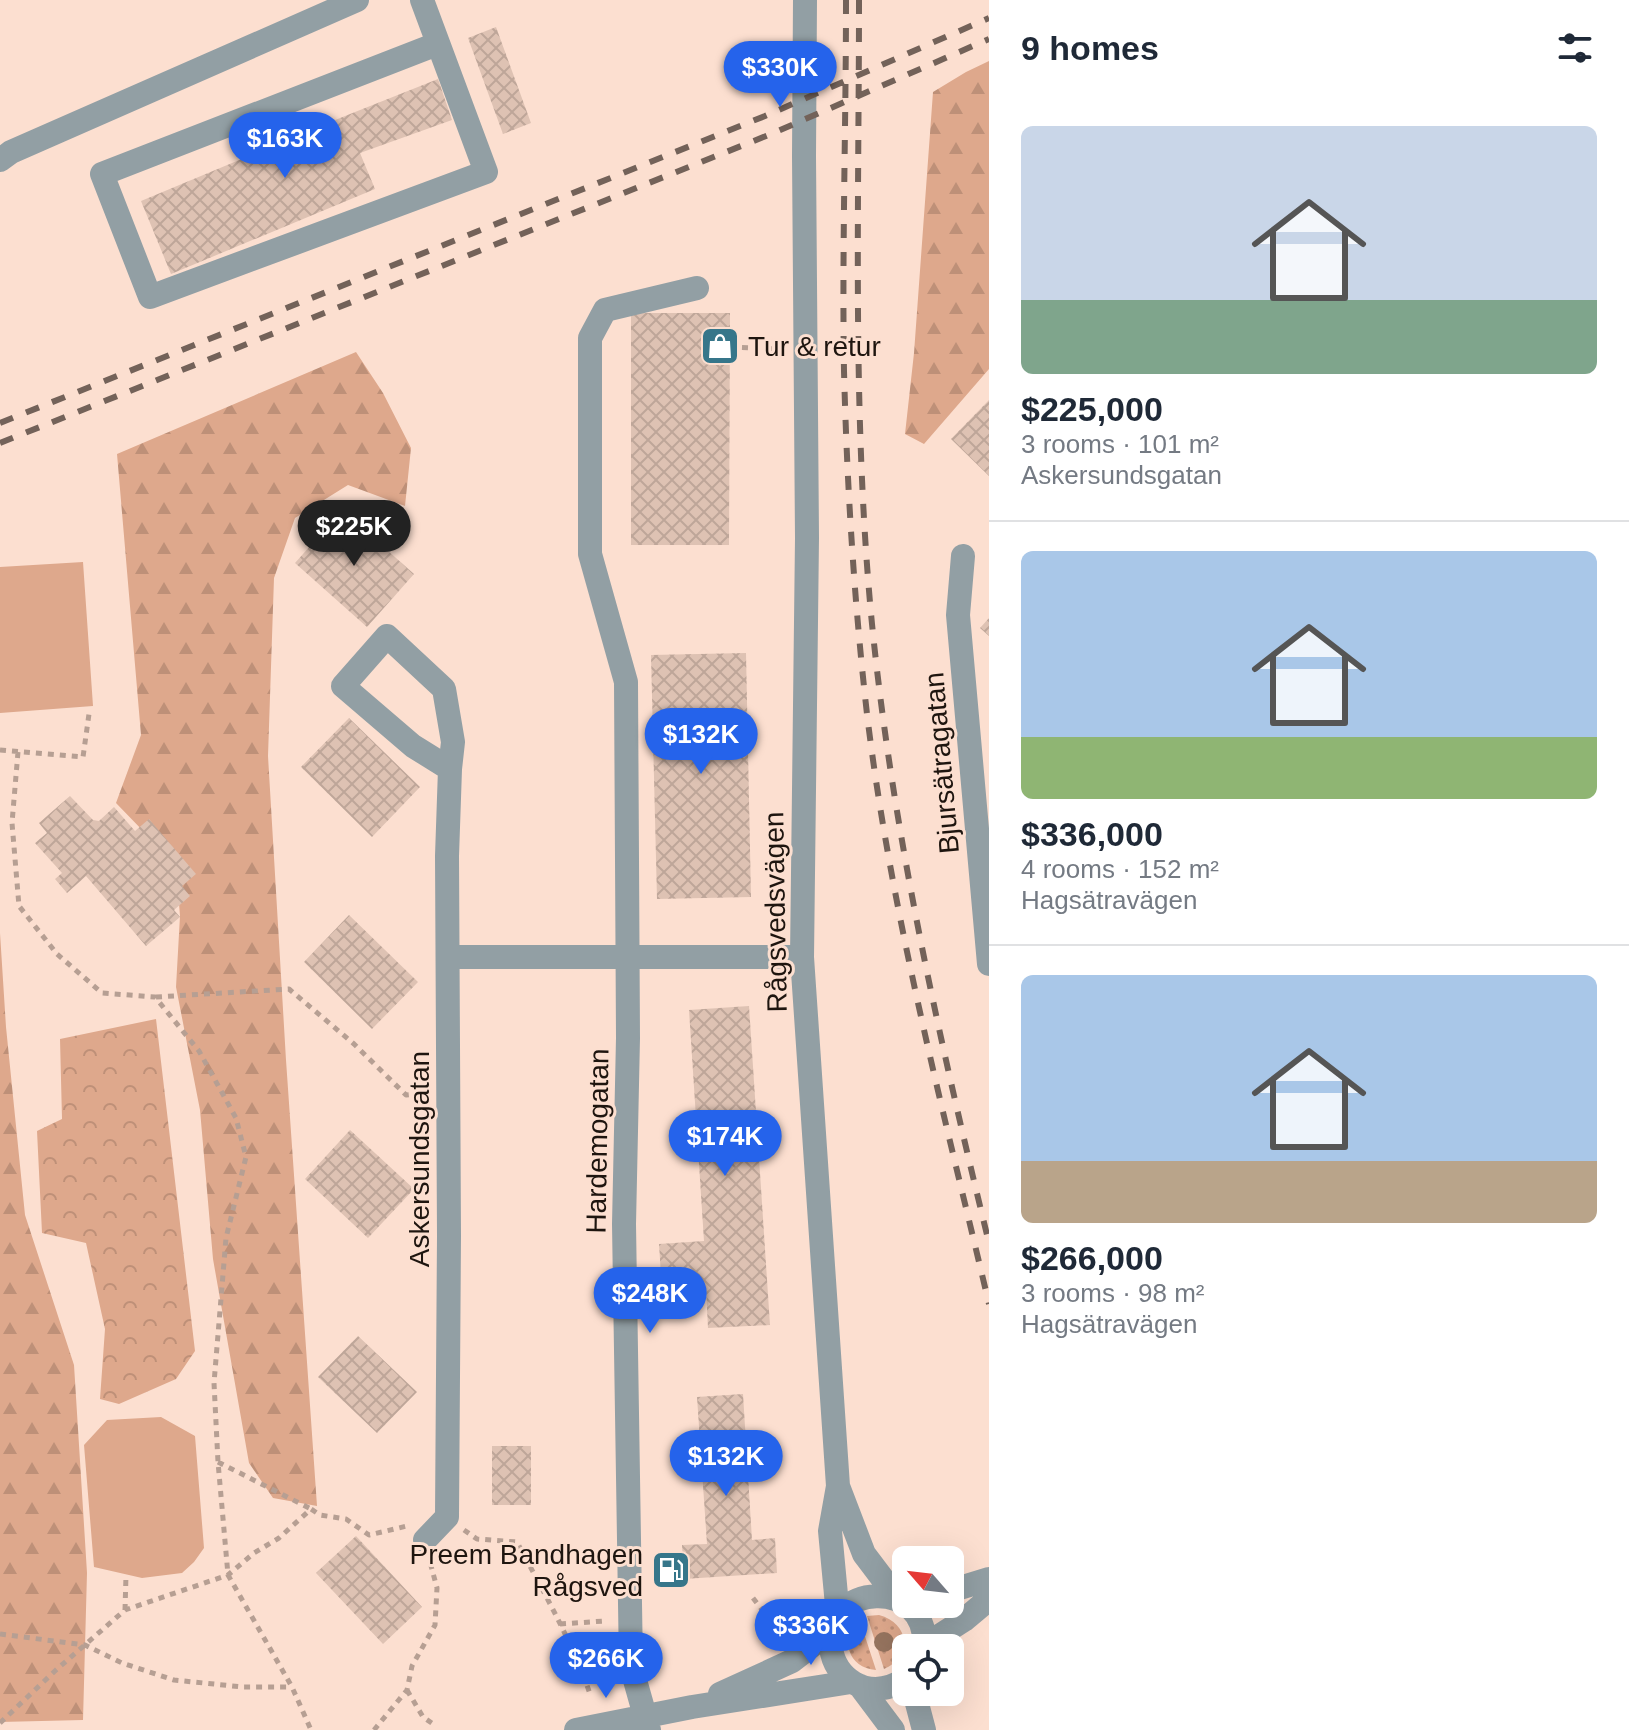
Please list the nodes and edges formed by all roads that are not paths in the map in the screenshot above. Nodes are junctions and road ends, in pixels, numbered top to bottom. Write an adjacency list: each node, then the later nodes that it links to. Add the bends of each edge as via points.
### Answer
1 (357, 0): 5 (street)
2 (422, 0): 4 (street)
3 (805, 0): 10 (street, Rågsvedsvägen)
4 (437, 44): 4 (street, via 102,174 150,297 486,172)
5 (0, 160)
6 (697, 288): 11 (street, Hardemogatan, via 605,310 590,338 590,554 626,682)
7 (963, 556): 12 (street, Bjursätragatan, via 958,615)
8 (450, 769): 8 (street, Askersundsgatan, via 453,742 444,689 387,636 343,686 413,746); 9 (street, Askersundsgatan)
9 (448, 957): 11 (street); 14 (street, Askersundsgatan, via 447,1517)
10 (802, 957): 11 (street); 13 (street, Rågsvedsvägen)
11 (628, 958): 26 (street, Hardemogatan, via 624,1224 631,1666)
12 (989, 964)
13 (838, 1486): 16 (street, Rågsvedsvägen, via 864,1554); 20 (street, Rågsvedsvägen, via 830,1531)
14 (425, 1540)
15 (989, 1579): 17 (street)
16 (892, 1587)
17 (964, 1587)
18 (892, 1597): 20 (street, via 865,1596 850,1604)
19 (989, 1599): 21 (street)
20 (835, 1623): 22 (street, Rågsvedsvägen, via 833,1659); 25 (street, via 792,1661)
21 (943, 1634)
22 (855, 1684): 23 (street, via 878,1690); 25 (street, via 826,1684); 28 (street)
23 (892, 1687)
24 (918, 1706): 29 (street)
25 (692, 1707): 26 (street)
26 (647, 1723): 27 (street)
27 (576, 1730)
28 (893, 1730)
29 (924, 1730)

